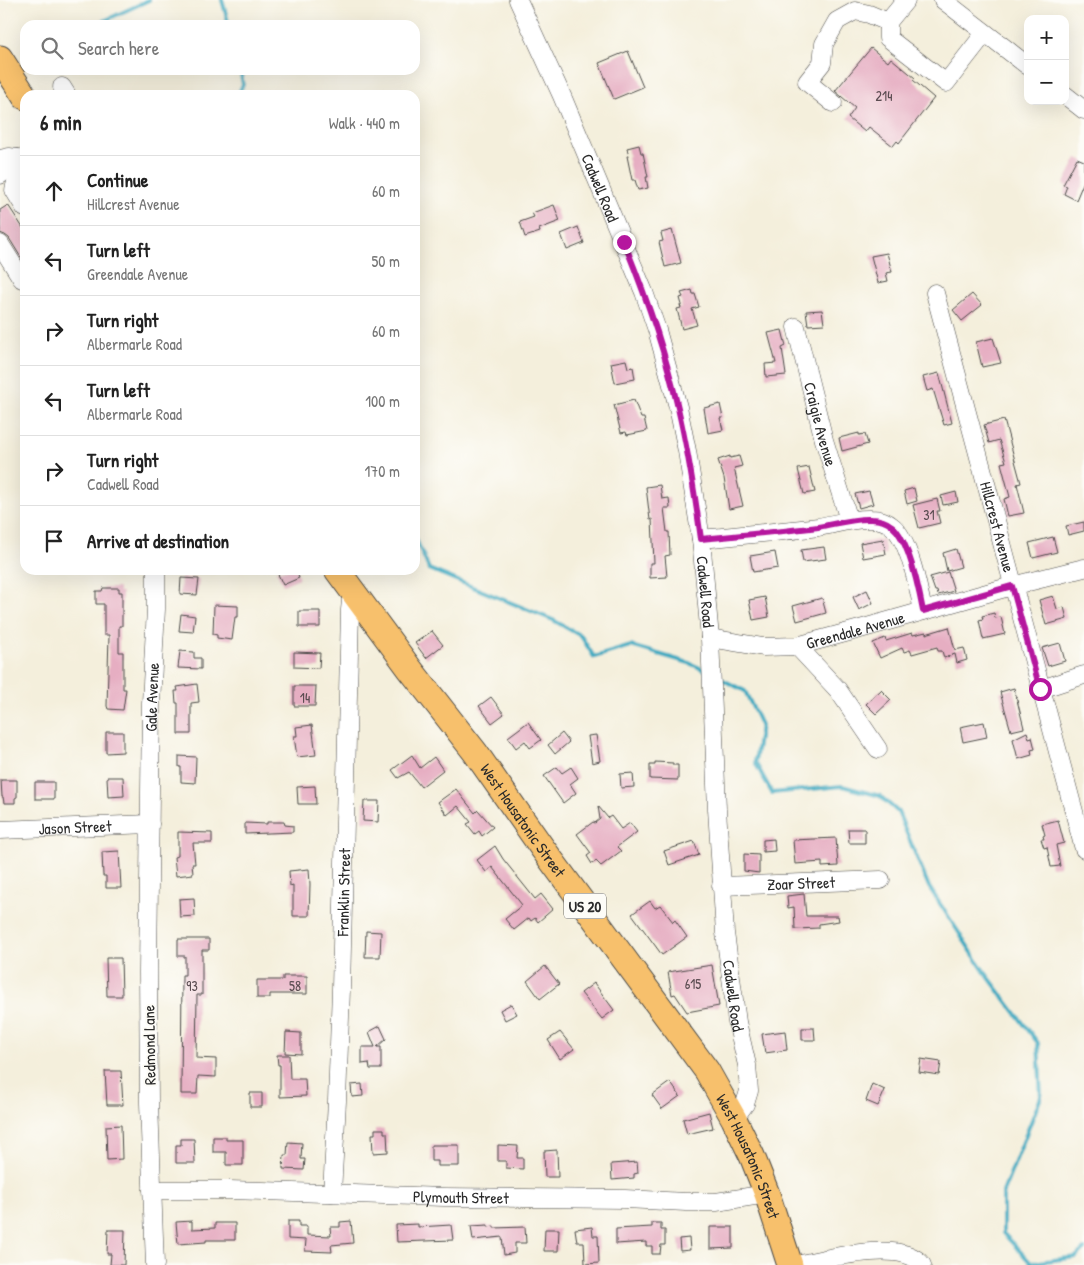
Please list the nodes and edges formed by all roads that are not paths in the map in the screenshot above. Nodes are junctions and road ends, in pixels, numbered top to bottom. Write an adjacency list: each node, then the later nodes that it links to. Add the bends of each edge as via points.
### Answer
1 (518, 0): 22 (street, Cadwell Road, via 576,130 657,330 678,406)
2 (906, 0): 4 (street)
3 (943, 0): 5 (street)
4 (888, 22): 5 (street, via 888,38 946,83); 10 (street, via 855,11 837,21 824,44 822,63 807,82)
5 (985, 33): 7 (street)
6 (0, 58): 8 (highway)
7 (1024, 63)
8 (21, 90)
9 (1069, 98): 11 (street)
10 (833, 103)
11 (1084, 110)
12 (17, 161): 13 (street); 14 (street, via 14,190)
13 (0, 175)
14 (20, 197)
15 (0, 244): 17 (street)
16 (0, 256): 18 (street)
17 (20, 276)
18 (20, 284)
19 (935, 293): 26 (street, Hillcrest Avenue)
20 (796, 327): 21 (street, Craigie Avenue, via 824,440)
21 (849, 520): 22 (street); 28 (street, via 882,520 893,526 902,538 911,563)
22 (701, 539): 29 (street, Cadwell Road)
23 (1084, 568): 26 (street, Greendale Avenue)
24 (156, 575): 35 (street, Gale Avenue)
25 (341, 575): 27 (highway, West Housatonic Street / US 20)
26 (1012, 586): 28 (street, Greendale Avenue); 32 (street, Hillcrest Avenue)
27 (352, 591): 40 (highway, West Housatonic Street / US 20, via 475,752 666,1014 707,1071); 42 (street, Franklin Street)
28 (923, 611): 30 (street, Greendale Avenue)
29 (710, 638): 30 (street, Greendale Avenue, via 763,647); 39 (street, Cadwell Road)
30 (797, 646): 33 (street, via 838,690)
31 (1084, 675): 32 (street)
32 (1040, 689): 34 (street, Hillcrest Avenue)
33 (878, 749)
34 (1076, 788): 37 (street, Hillcrest Avenue)
35 (150, 824): 36 (street, Jason Street); 41 (street, Redmond Lane, via 148,990)
36 (0, 830)
37 (1084, 849)
38 (881, 880): 39 (street, Zoar Street)
39 (721, 886): 40 (street, Cadwell Road, via 737,1022 749,1091 745,1104)
40 (734, 1119): 43 (highway, West Housatonic Street / US 20)
41 (152, 1190): 42 (street, Plymouth Street); 46 (street, Redmond Lane)
42 (332, 1193): 43 (street, Plymouth Street, via 686,1202 716,1202)
43 (767, 1194): 47 (highway, West Housatonic Street / US 20)
44 (867, 1259): 45 (street); 49 (street, via 893,1252 915,1257)
45 (839, 1261): 48 (street)
46 (154, 1265)
47 (790, 1265)
48 (796, 1265)
49 (922, 1265)

